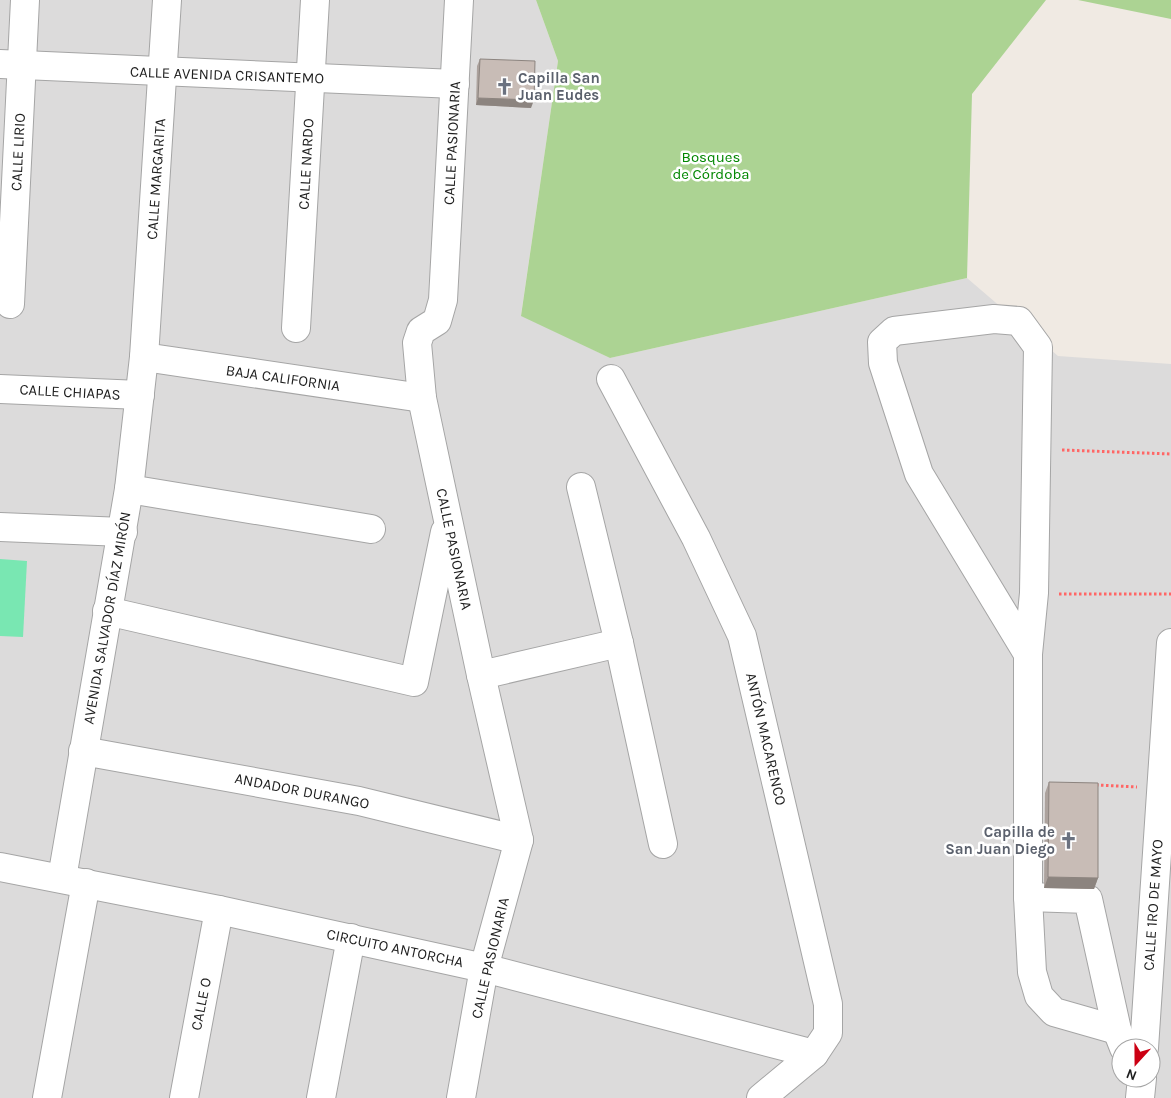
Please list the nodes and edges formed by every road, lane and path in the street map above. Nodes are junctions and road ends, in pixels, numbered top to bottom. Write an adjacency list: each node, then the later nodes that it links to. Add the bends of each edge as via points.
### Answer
1 (26, 0): 5 (street, CALLE LIRIO)
2 (167, 0): 6 (street, CALLE MARGARITA)
3 (315, 0): 7 (street, CALLE NARDO)
4 (459, 0): 8 (street, CALLE PASIONARIA)
5 (11, 65): 6 (street, CALLE AVENIDA CRISANTEMO); 9 (street, CALLE LIRIO)
6 (163, 72): 7 (street, CALLE AVENIDA CRISANTEMO); 11 (street, CALLE MARGARITA)
7 (311, 79): 8 (street, CALLE AVENIDA CRISANTEMO); 10 (street, CALLE NARDO)
8 (455, 84): 15 (street, CALLE PASIONARIA, via 443,300 436,321 421,331 417,343)
9 (10, 304)
10 (296, 328)
11 (144, 357): 14 (street, AVENIDA SALVADOR DÍAZ MIRÓN); 15 (street, BAJA CALIFORNIA)
12 (611, 379): 45 (street, ANTÓN MACARENCO, via 696,538 742,636 828,1004 828,1033)
13 (0, 389): 14 (street, CALLE CHIAPAS)
14 (140, 396): 19 (street, AVENIDA SALVADOR DÍAZ MIRÓN)
15 (422, 398): 20 (street, CALLE PASIONARIA)
16 (1036, 449): 17 (path); 24 (street); 29 (street, via 1038,347 1019,321 994,319 894,331 882,342 883,363 919,474)
17 (1171, 454)
18 (581, 486): 27 (street)
19 (129, 488): 22 (street); 23 (street, AVENIDA SALVADOR DÍAZ MIRÓN)
20 (448, 521): 26 (street, via 414,682); 30 (street, CALLE PASIONARIA)
21 (0, 527): 23 (street)
22 (371, 529)
23 (123, 532): 26 (street, AVENIDA SALVADOR DÍAZ MIRÓN)
24 (1034, 593): 25 (path); 29 (street)
25 (1171, 594)
26 (107, 611): 31 (street, AVENIDA SALVADOR DÍAZ MIRÓN)
27 (619, 642): 30 (street); 35 (street)
28 (1171, 643): 33 (street, CALLE 1RO DE MAYO)
29 (1028, 654): 38 (street)
30 (481, 675): 34 (street, CALLE PASIONARIA)
31 (83, 750): 34 (street, ANDADOR DURANGO, via 359,801); 37 (street, AVENIDA SALVADOR DÍAZ MIRÓN)
32 (1094, 785): 33 (path)
33 (1161, 788): 44 (street, CALLE 1RO DE MAYO)
34 (519, 840): 41 (street, CALLE PASIONARIA)
35 (663, 844)
36 (0, 867): 37 (street, CIRCUITO ANTORCHA)
37 (74, 881): 39 (street, CIRCUITO ANTORCHA); 47 (street, AVENIDA SALVADOR DÍAZ MIRÓN)
38 (1028, 897): 42 (street, via 1032,972 1039,996 1054,1012); 43 (street, via 1088,899)
39 (219, 910): 40 (street, CIRCUITO ANTORCHA); 48 (street, CALLE O)
40 (351, 938): 41 (street, CIRCUITO ANTORCHA); 49 (street)
41 (484, 968): 45 (street, CIRCUITO ANTORCHA); 46 (street, CALLE PASIONARIA)
42 (1118, 1038)
43 (1120, 1038)
44 (1145, 1038)
45 (814, 1054): 50 (street, ANTÓN MACARENCO)
46 (468, 1097)
47 (47, 1098)
48 (184, 1098)
49 (321, 1098)
50 (761, 1098)

